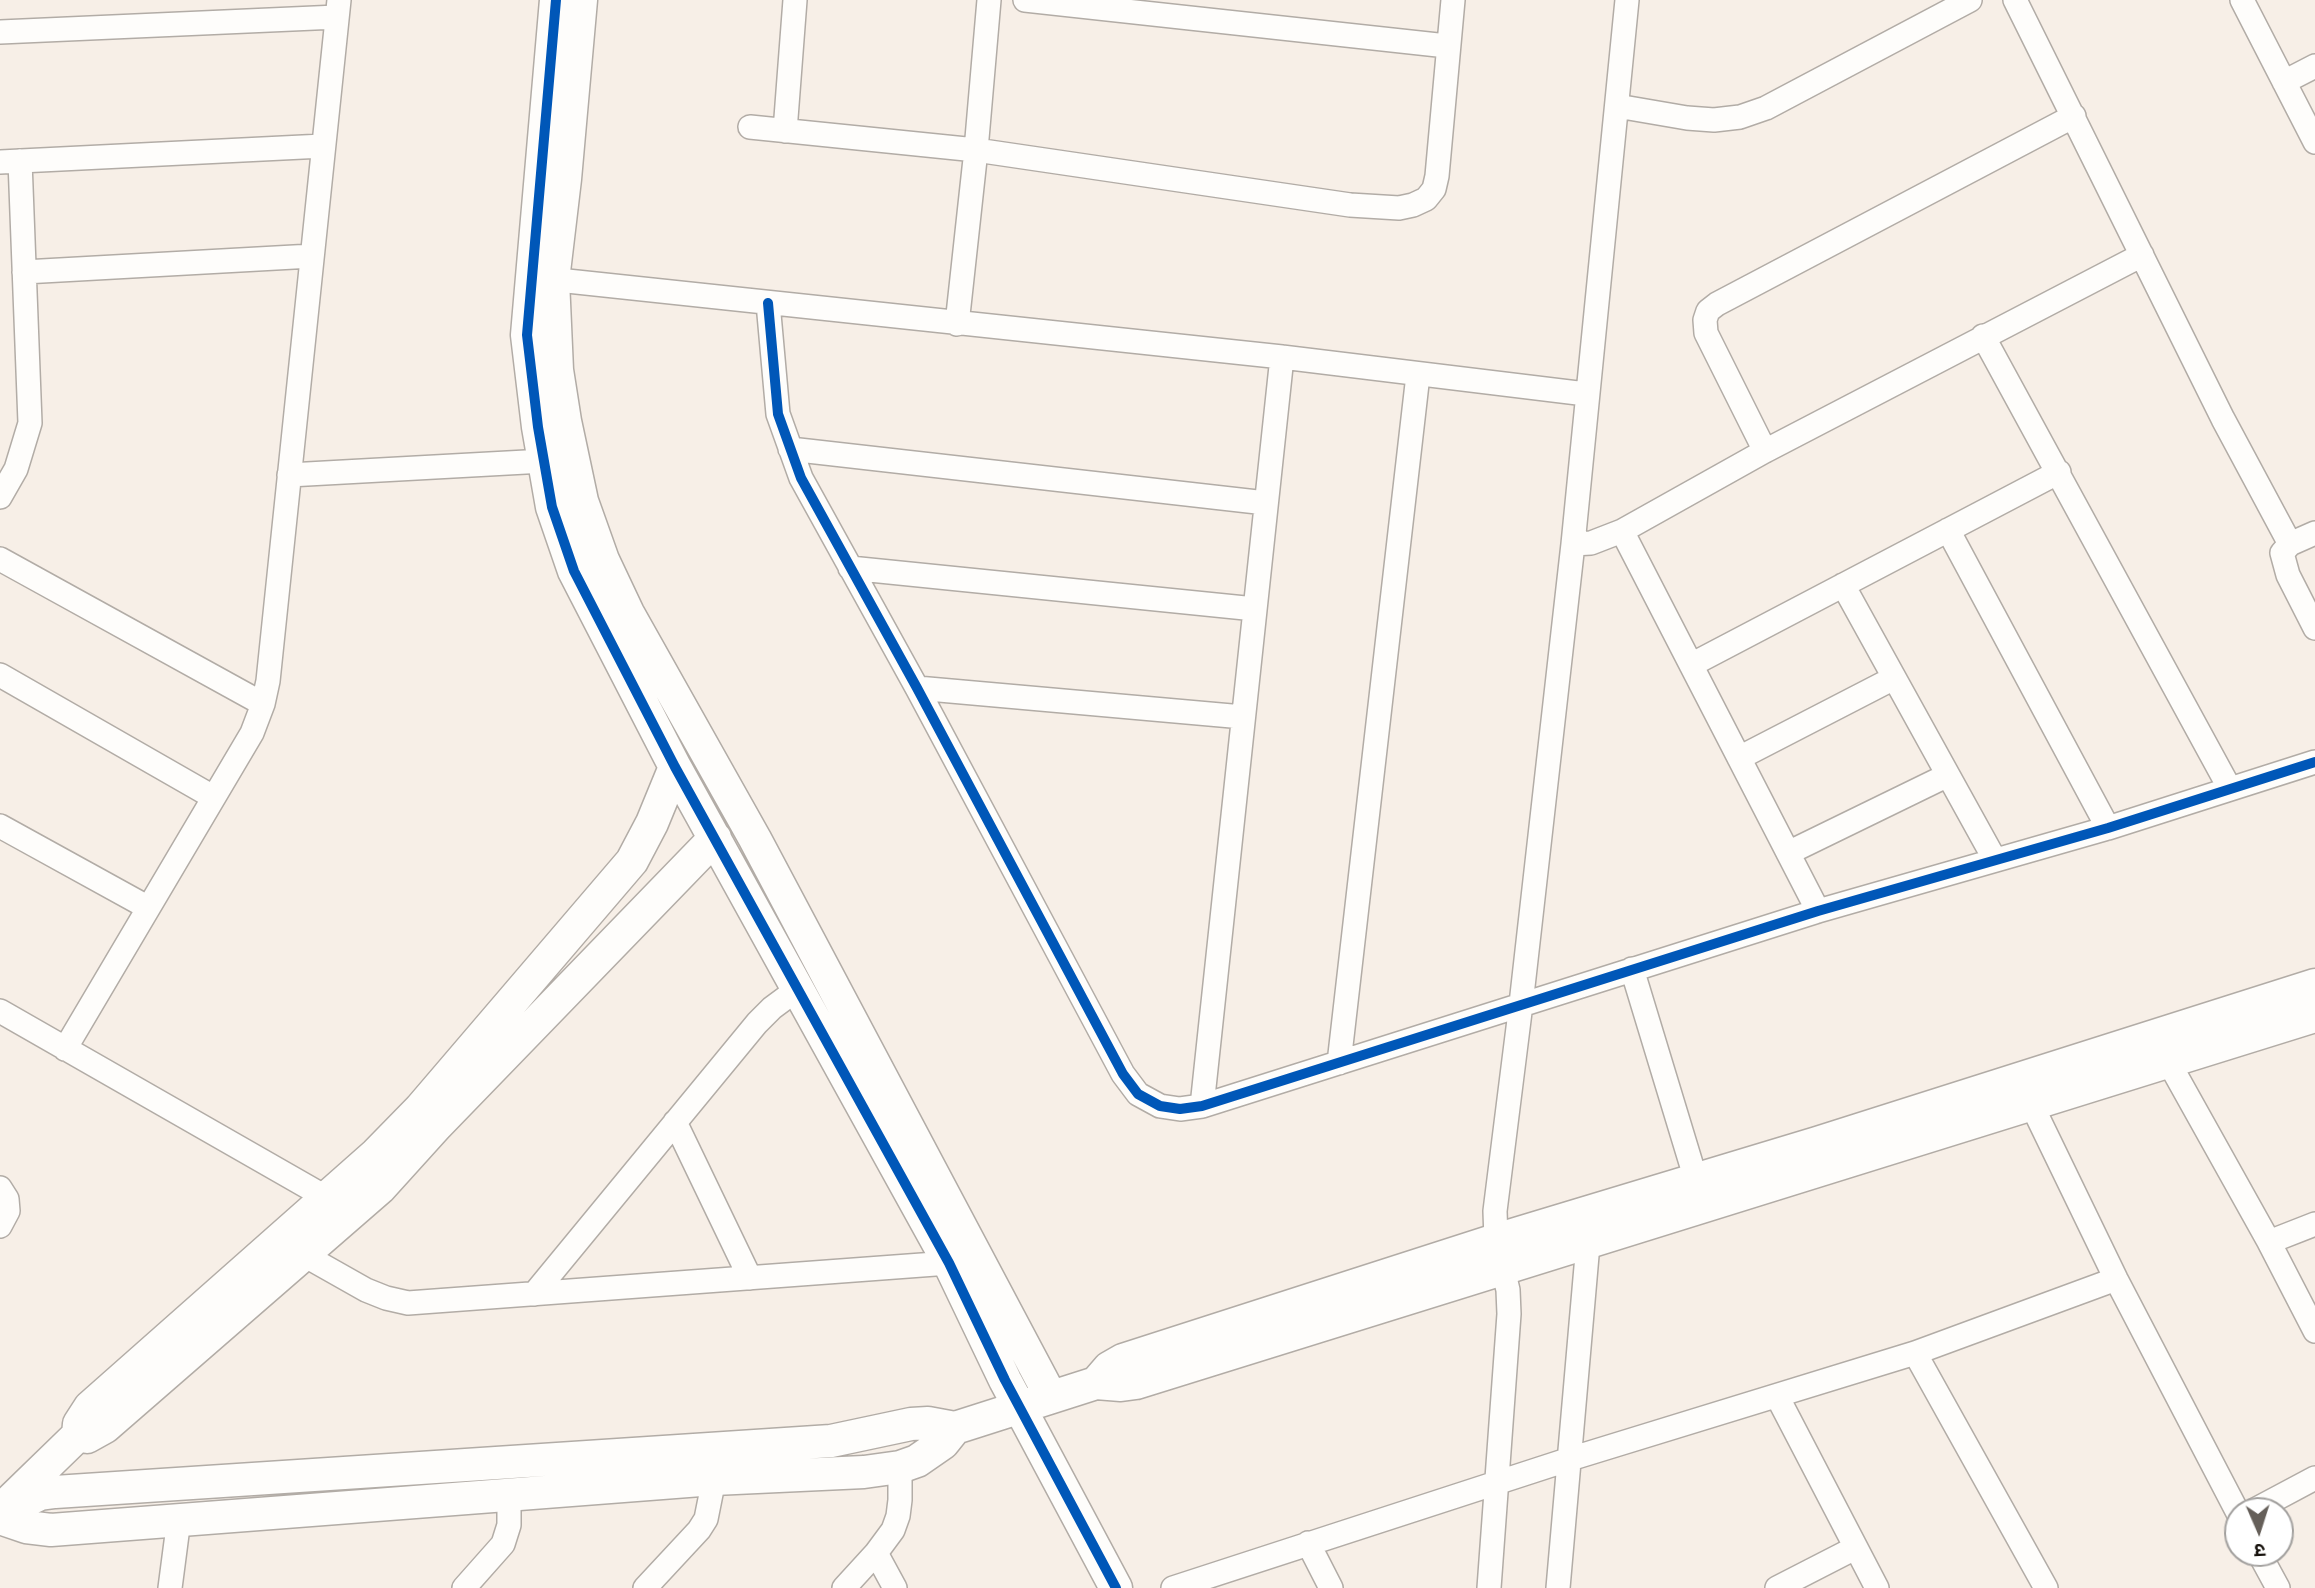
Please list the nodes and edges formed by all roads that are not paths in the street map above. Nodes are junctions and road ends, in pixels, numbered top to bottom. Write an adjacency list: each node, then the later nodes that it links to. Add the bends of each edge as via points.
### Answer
1 (556, 0): 27 (street)
2 (581, 0): 27 (street, via 565,179)
3 (795, 0): 19 (street)
4 (989, 0): 22 (street)
5 (1025, 0): 13 (street)
6 (1453, 0): 13 (street)
7 (1627, 0): 16 (street)
8 (1970, 0): 16 (street, via 1766,108 1740,117 1687,118)
9 (2015, 0): 17 (street)
10 (2242, 0): 15 (street)
11 (338, 8): 12 (street); 21 (street)
12 (0, 32)
13 (1447, 46): 22 (street, via 1434,189 1426,199 1406,207 1350,205)
14 (2315, 66): 15 (street)
15 (2284, 82): 20 (street)
16 (1617, 106): 33 (street)
17 (2074, 116): 24 (street); 35 (street, via 1708,311 1706,332)
18 (750, 127): 19 (street)
19 (785, 131): 22 (street)
20 (2315, 142)
21 (323, 146): 23 (street); 25 (street)
22 (976, 150): 29 (street)
23 (10, 161): 26 (street)
24 (2143, 255): 30 (street); 45 (street)
25 (312, 257): 26 (street); 38 (street)
26 (24, 272): 39 (street, via 30,424 16,469)
27 (542, 279): 28 (street); 36 (street, via 527,335); 62 (street, via 582,501 603,560)
28 (768, 303): 29 (street); 34 (street, via 778,414)
29 (957, 324): 31 (street)
30 (1983, 336): 35 (street); 37 (street)
31 (1282, 357): 32 (street); 40 (street)
32 (1418, 375): 33 (street); 80 (street)
33 (1586, 394): 44 (street)
34 (790, 449): 40 (street); 47 (street)
35 (1765, 451): 42 (street)
36 (544, 461): 38 (street); 59 (street, via 552,507 574,571)
37 (2059, 472): 41 (street); 61 (street)
38 (289, 475): 55 (street)
39 (0, 497)
40 (1266, 503): 49 (street)
41 (1948, 530): 48 (street); 66 (street)
42 (1622, 531): 44 (street, via 1591,543); 51 (street)
43 (2315, 533): 45 (street)
44 (1573, 544): 75 (street)
45 (2290, 544): 50 (street, via 2282,553 2283,565)
46 (0, 559): 55 (street)
47 (850, 568): 49 (street); 54 (street)
48 (1843, 585): 51 (street); 53 (street)
49 (1255, 609): 56 (street)
50 (2315, 628)
51 (1691, 665): 57 (street)
52 (0, 675): 63 (street)
53 (1894, 678): 57 (street); 60 (street)
54 (917, 688): 56 (street); 82 (street, via 1123,1074 1138,1094 1160,1106)
55 (263, 704): 63 (street, via 252,733)
56 (1243, 718): 82 (street)
57 (1739, 758): 68 (street)
58 (2315, 762): 61 (street)
59 (675, 767): 64 (street); 86 (street, via 632,862 421,1109)
60 (1948, 775): 68 (street); 69 (street)
61 (2230, 789): 66 (street)
62 (727, 790): 64 (street); 100 (street)
63 (213, 797): 70 (street)
64 (698, 808): 67 (street)
65 (0, 826): 70 (street)
66 (2108, 828): 69 (street)
67 (715, 838): 74 (street); 91 (street, via 380,1188)
68 (1788, 853): 71 (street)
69 (1995, 860): 71 (street)
70 (147, 907): 78 (street)
71 (1818, 911): 72 (street)
72 (1632, 969): 75 (street); 85 (street)
73 (2315, 985): 81 (street)
74 (799, 988): 83 (street, via 757,1023); 93 (street)
75 (1521, 1004): 80 (street); 92 (street, via 1498,1186)
76 (0, 1011): 78 (street)
77 (2315, 1016): 79 (street)
78 (65, 1049): 86 (street)
79 (2168, 1061): 81 (street); 90 (street)
80 (1339, 1063): 82 (street)
81 (2025, 1091): 85 (street); 95 (street)
82 (1202, 1106)
83 (675, 1122): 94 (street); 96 (street)
84 (0, 1188): 88 (street, via 8,1211)
85 (1700, 1193): 89 (street)
86 (327, 1198): 103 (street, via 90,1408 79,1424)
87 (2315, 1224): 90 (street)
88 (0, 1226)
89 (1586, 1229): 92 (street); 104 (street)
90 (2269, 1242): 97 (street)
91 (304, 1255): 96 (street, via 366,1290 408,1303); 103 (street, via 105,1427 87,1437)
92 (1499, 1255): 100 (street, via 1124,1360 1096,1383); 108 (street, via 1509,1314)
93 (948, 1263): 94 (street); 101 (street)
94 (750, 1278): 96 (street)
95 (2116, 1279): 98 (street); 110 (street)
96 (534, 1294)
97 (2315, 1331)
98 (1915, 1353): 99 (street); 130 (street)
99 (1777, 1396): 104 (street); 115 (street)
100 (1051, 1397): 101 (street)
101 (1020, 1408): 102 (street); 123 (street)
102 (955, 1428): 105 (street, via 930,1453); 112 (street, via 911,1424 831,1441 55,1492 40,1494)
103 (78, 1435): 112 (street)
104 (1570, 1459): 108 (street); 127 (street)
105 (900, 1467): 107 (street); 116 (street, via 898,1516)
106 (2315, 1478): 111 (street)
107 (714, 1479): 109 (street); 120 (street, via 706,1519)
108 (1497, 1483): 114 (street); 126 (street)
109 (509, 1494): 113 (street); 119 (street, via 509,1525 503,1544)
110 (2230, 1497)
111 (2279, 1497)
112 (0, 1514): 113 (street, via 26,1527 51,1530)
113 (178, 1519): 118 (street)
114 (1308, 1543): 124 (street); 125 (street)
115 (1855, 1548): 128 (street); 129 (street)
116 (876, 1553): 121 (street); 122 (street)
117 (2267, 1567): 131 (street)
118 (170, 1588)
119 (464, 1588)
120 (645, 1588)
121 (844, 1588)
122 (895, 1588)
123 (1116, 1588)
124 (1173, 1588)
125 (1331, 1588)
126 (1489, 1588)
127 (1558, 1588)
128 (1777, 1588)
129 (1877, 1588)
130 (2046, 1588)
131 (2278, 1588)

